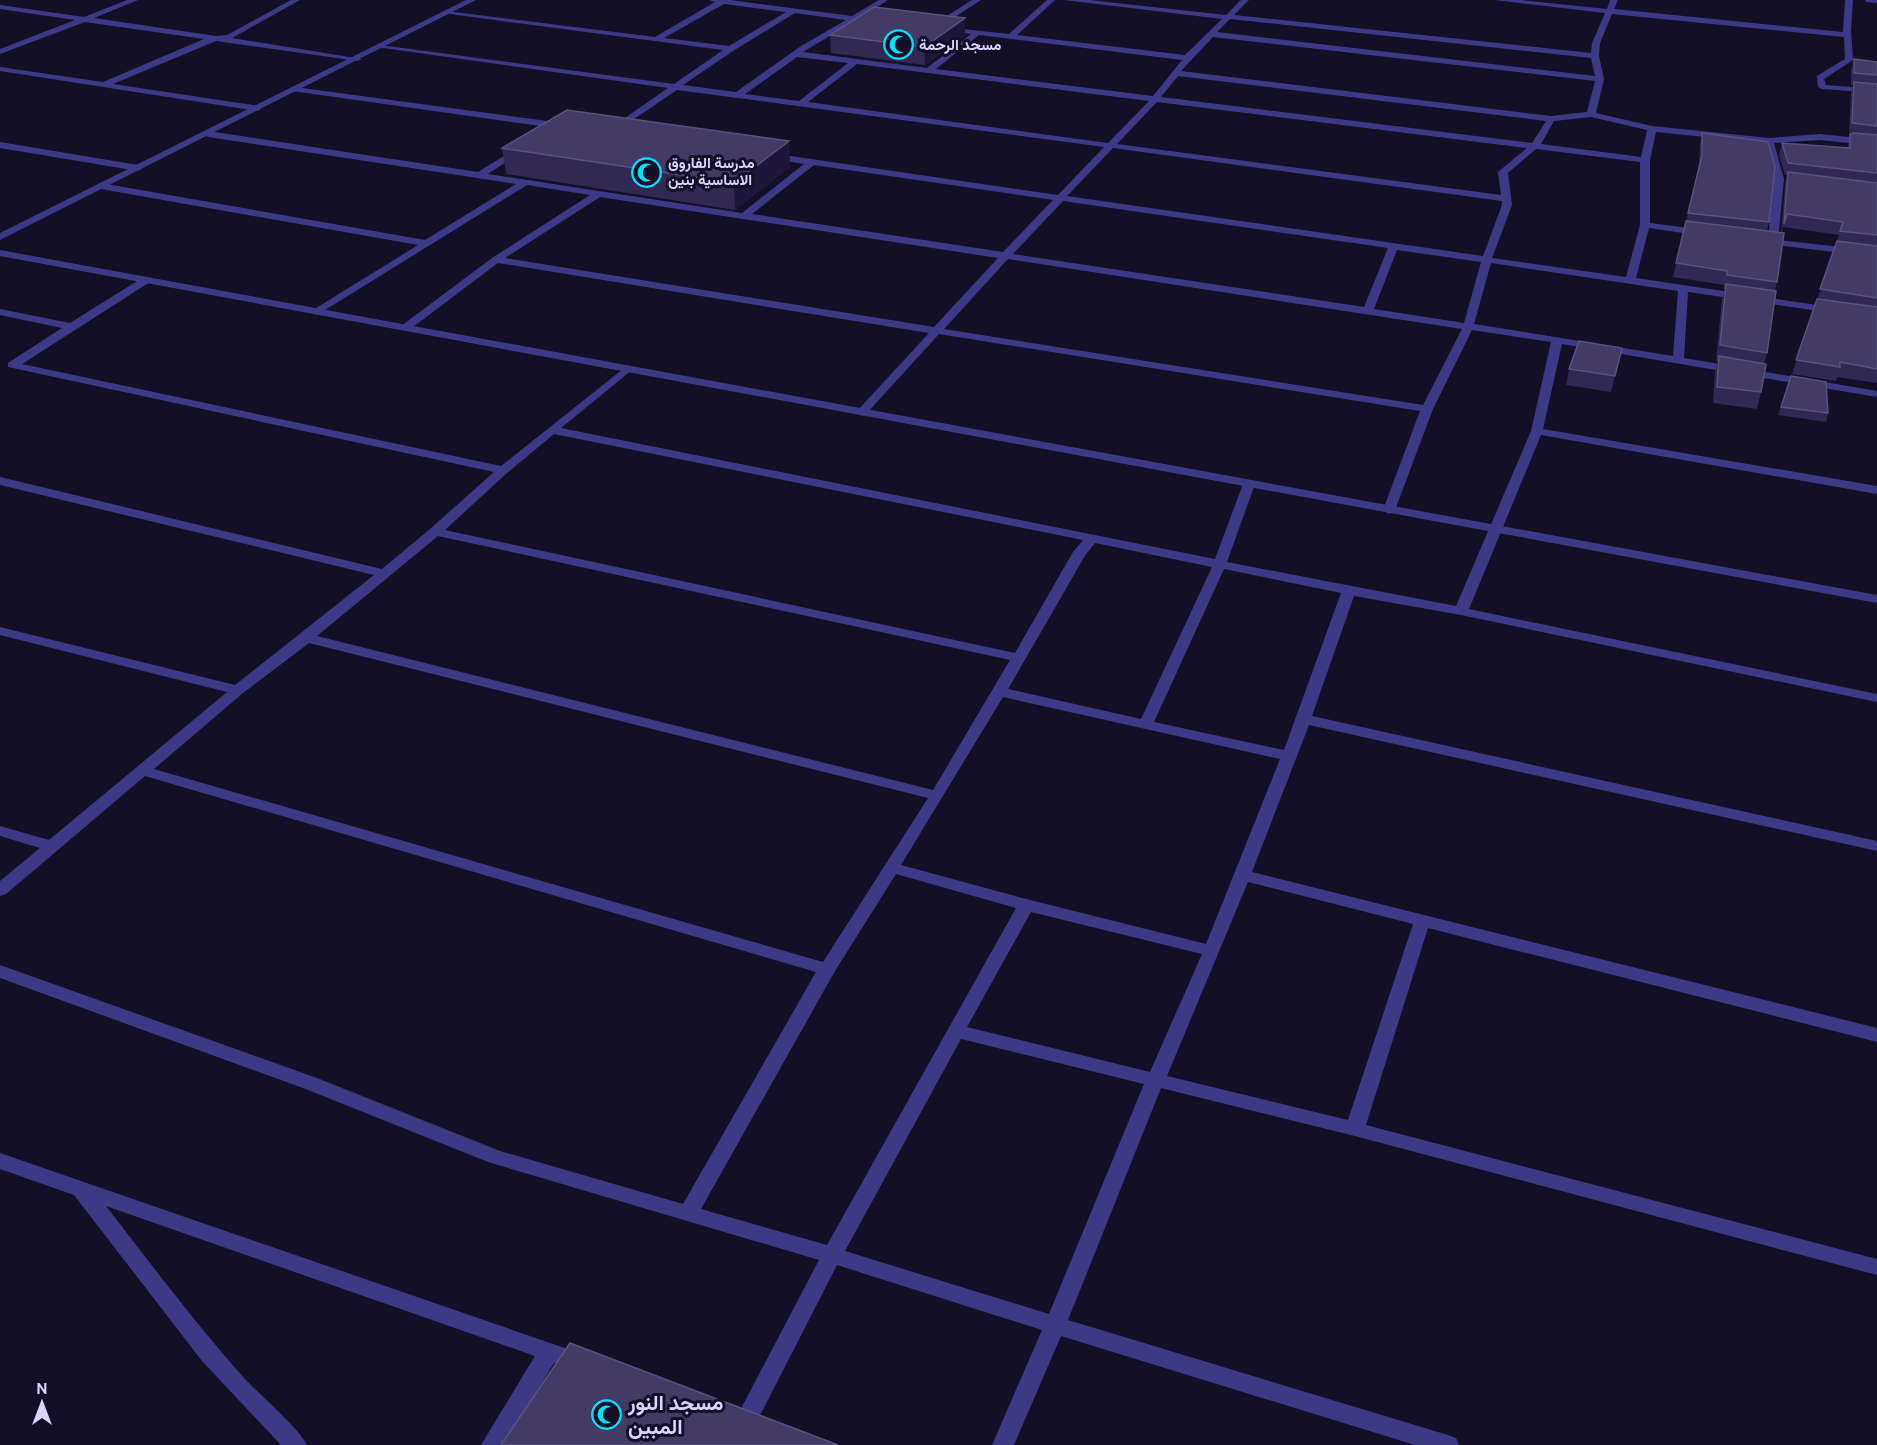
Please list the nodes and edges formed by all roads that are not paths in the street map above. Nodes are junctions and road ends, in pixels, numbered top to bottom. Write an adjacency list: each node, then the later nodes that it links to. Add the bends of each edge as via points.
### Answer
1 (134, 0): 22 (street)
2 (296, 0): 30 (street, via 229,37)
3 (472, 0): 19 (street)
4 (713, 0): 14 (street)
5 (884, 0): 21 (street)
6 (978, 0): 25 (street)
7 (1051, 0): 29 (street)
8 (1068, 0): 20 (street)
9 (1245, 0): 20 (street)
10 (1498, 0): 18 (street)
11 (1614, 0): 18 (street)
12 (1849, 0): 28 (street)
13 (1869, 0): 15 (street)
14 (723, 1): 17 (street); 31 (street)
15 (1877, 1)
16 (0, 7): 22 (street)
17 (794, 10): 21 (street); 34 (street)
18 (1609, 12): 28 (street); 37 (street)
19 (446, 13): 31 (street); 32 (street)
20 (1229, 16): 27 (street); 33 (street)
21 (852, 18): 23 (street); 36 (street)
22 (82, 21): 30 (street); 35 (street)
23 (887, 22)
24 (921, 26): 25 (street)
25 (932, 28): 26 (street)
26 (977, 33): 29 (street); 42 (street)
27 (1211, 34): 33 (street); 38 (street)
28 (1847, 35): 48 (street, via 1854,61 1820,78 1822,87)
29 (1011, 37): 38 (street)
30 (211, 39): 39 (street); 45 (street)
31 (657, 39): 34 (street)
32 (380, 48): 39 (street); 46 (street)
33 (1423, 48): 37 (street); 44 (street)
34 (730, 49): 46 (street)
35 (0, 52)
36 (796, 54): 40 (street); 49 (street)
37 (1595, 56): 44 (street)
38 (1187, 58): 43 (street)
39 (358, 59): 47 (street)
40 (854, 62): 42 (street); 51 (street)
41 (0, 69): 45 (street)
42 (928, 71): 50 (street)
43 (1176, 73): 50 (street); 54 (street)
44 (1600, 79): 53 (street)
45 (103, 85): 52 (street)
46 (675, 87): 49 (street); 60 (street, via 604,132)
47 (295, 89): 52 (street); 55 (street)
48 (1877, 91)
49 (736, 96): 51 (street)
50 (1156, 99): 65 (street); 66 (street)
51 (800, 104): 65 (street)
52 (256, 108): 59 (street)
53 (1591, 114): 54 (street); 57 (street)
54 (1551, 119): 66 (street)
55 (556, 125): 56 (street); 58 (street)
56 (578, 128)
57 (1652, 129): 61 (street); 68 (street)
58 (547, 132)
59 (208, 134): 70 (street); 71 (street)
60 (621, 134)
61 (1769, 141): 62 (street, via 1820,137); 72 (street)
62 (1877, 143)
63 (527, 144): 71 (street)
64 (0, 145): 70 (street)
65 (1111, 147): 77 (street); 78 (street)
66 (1533, 148): 68 (street); 78 (street, via 1503,172)
67 (756, 154): 69 (street)
68 (1645, 160): 80 (street)
69 (812, 162): 77 (street); 79 (street)
70 (138, 168): 75 (street)
71 (480, 175): 74 (street)
72 (1779, 179): 73 (street); 84 (street)
73 (1790, 180)
74 (526, 183): 76 (street); 85 (street)
75 (101, 186): 82 (street); 85 (street)
76 (598, 194): 79 (street); 91 (street)
77 (1060, 197): 86 (street); 89 (street)
78 (1507, 199): 90 (street)
79 (744, 216): 89 (street)
80 (1645, 225): 81 (street); 92 (street)
81 (1715, 234)
82 (0, 237)
83 (1750, 239): 84 (street)
84 (1773, 242): 88 (street)
85 (428, 244): 97 (street)
86 (1394, 245): 90 (street); 98 (street)
87 (0, 253): 93 (street)
88 (1877, 254)
89 (1005, 256): 98 (street); 102 (street)
90 (1487, 258): 92 (street); 100 (street)
91 (496, 260): 101 (street); 102 (street)
92 (1631, 279): 94 (street)
93 (146, 280): 97 (street); 99 (street)
94 (1683, 287): 95 (street); 104 (street)
95 (1843, 311)
96 (0, 312): 99 (street)
97 (316, 312): 101 (street)
98 (1367, 312): 100 (street)
99 (72, 327): 105 (street)
100 (1468, 327): 103 (street); 108 (street)
101 (405, 328): 106 (street)
102 (938, 330): 108 (street); 109 (street)
103 (1557, 340): 104 (street); 111 (street)
104 (1678, 360): 107 (street)
105 (6, 364): 112 (street)
106 (628, 368): 109 (street); 110 (street)
107 (1877, 394)
108 (1427, 409): 116 (street)
109 (862, 412): 114 (street)
110 (550, 430): 112 (street); 119 (street)
111 (1537, 431): 115 (street); 117 (street)
112 (503, 470): 118 (street)
113 (0, 481): 121 (street)
114 (1249, 484): 116 (street); 120 (street)
115 (1877, 490)
116 (1389, 510): 117 (street)
117 (1496, 528): 123 (street); 124 (street)
118 (435, 532): 121 (street); 127 (street)
119 (1092, 538): 120 (street); 127 (street)
120 (1220, 564): 122 (street); 132 (street)
121 (383, 573): 126 (street)
122 (1349, 591): 124 (street); 131 (street)
123 (1877, 599)
124 (1461, 611): 130 (street)
125 (0, 631): 128 (street)
126 (306, 638): 128 (street); 135 (street)
127 (1019, 658): 129 (street)
128 (238, 690): 134 (street)
129 (1001, 692): 132 (street); 135 (street)
130 (1877, 698)
131 (1304, 719): 133 (street); 138 (street)
132 (1146, 723): 133 (street)
133 (1288, 756): 140 (street)
134 (140, 770): 137 (street); 145 (street)
135 (938, 796): 139 (street)
136 (0, 831): 137 (street)
137 (51, 846): 141 (street)
138 (1877, 846)
139 (892, 868): 142 (street); 145 (street)
140 (1242, 875): 143 (street); 144 (street)
141 (0, 890)
142 (1026, 905): 144 (street); 147 (street)
143 (1422, 921): 148 (street); 150 (street)
144 (1212, 951): 149 (street)
145 (826, 969): 153 (street)
146 (0, 971): 153 (street, via 310,1083 495,1157)
147 (956, 1031): 149 (street); 154 (street)
148 (1877, 1035)
149 (1155, 1081): 150 (street); 156 (street)
150 (1355, 1129): 155 (street)
151 (0, 1161): 152 (street)
152 (81, 1189): 157 (street); 162 (street, via 233,1382)
153 (688, 1213): 154 (street)
154 (832, 1255): 156 (street); 160 (street)
155 (1877, 1267)
156 (1055, 1326): 164 (street); 165 (street)
157 (549, 1352): 158 (street); 163 (street)
158 (603, 1372)
159 (723, 1414): 160 (street)
160 (745, 1422): 161 (street)
161 (766, 1428)
162 (296, 1445)
163 (492, 1445)
164 (1003, 1445)
165 (1448, 1445)

